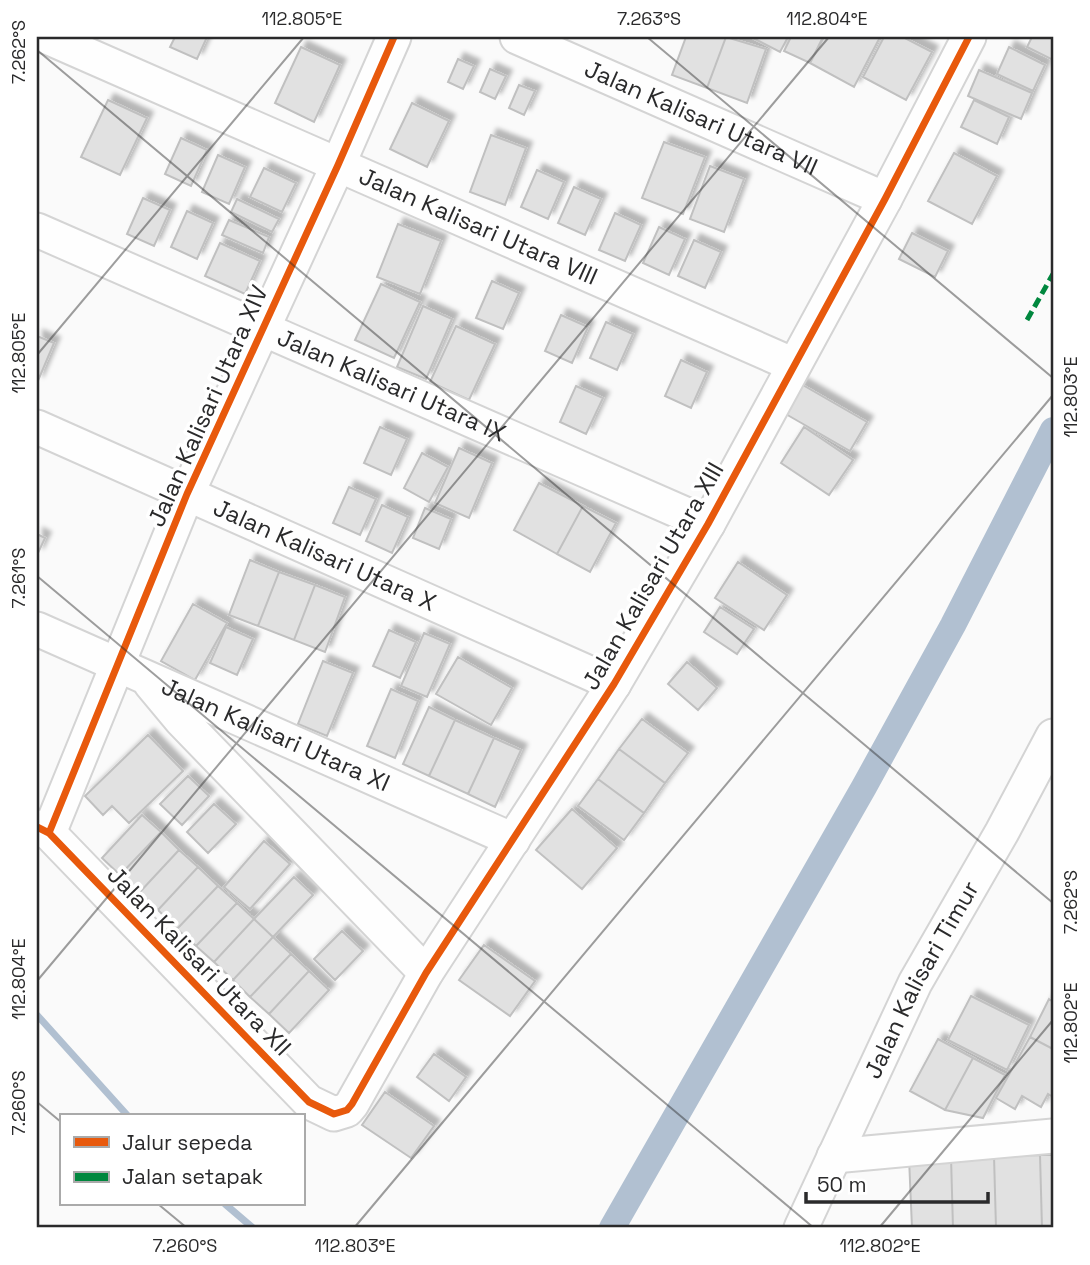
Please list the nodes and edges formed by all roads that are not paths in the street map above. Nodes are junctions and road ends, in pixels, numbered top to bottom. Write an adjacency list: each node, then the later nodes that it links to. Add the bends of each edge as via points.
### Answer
1 (47, 37): 5 (street, Jalan Kalisari Utara VIII)
2 (394, 37): 5 (street, Jalan Kalisari Utara XIV)
3 (517, 37): 6 (street, Jalan Kalisari Utara VII)
4 (966, 38): 6 (street, Jalan Kalisari Utara XIII)
5 (338, 164): 8 (street, Jalan Kalisari Utara XIV); 9 (street, Jalan Kalisari Utara VIII)
6 (885, 199): 9 (street, Jalan Kalisari Utara XIII)
7 (37, 230): 8 (street, Jalan Kalisari Utara IX)
8 (263, 329): 11 (street, Jalan Kalisari Utara XIV); 12 (street, Jalan Kalisari Utara IX)
9 (794, 365): 12 (street, Jalan Kalisari Utara XIII)
10 (37, 427): 11 (street, Jalan Kalisari Utara X)
11 (187, 494): 14 (street, Jalan Kalisari Utara XIV); 16 (street, Jalan Kalisari Utara X)
12 (708, 524): 16 (street, Jalan Kalisari Utara XIII)
13 (37, 628): 14 (street, Jalan Kalisari Utara XI)
14 (118, 664): 15 (street, Jalan Kalisari Utara XI); 18 (street, Jalan Kalisari Utara XIV)
15 (147, 679): 19 (street, Jalan Kalisari Utara XI); 20 (street, via 190,730)
16 (614, 684): 19 (street, Jalan Kalisari Utara XIII)
17 (1053, 736): 23 (street, Jalan Kalisari Timur, via 915,983)
18 (43, 830): 21 (street, Jalan Kalisari Utara XII, via 292,1086 318,1108)
19 (513, 841): 20 (street, Jalan Kalisari Utara XIII)
20 (425, 973): 21 (street, Jalan Kalisari Utara XIII, via 352,1104)
21 (338, 1114)
22 (1053, 1136): 23 (street)
23 (844, 1155): 24 (street, Jalan Kalisari Timur)
24 (801, 1228)

